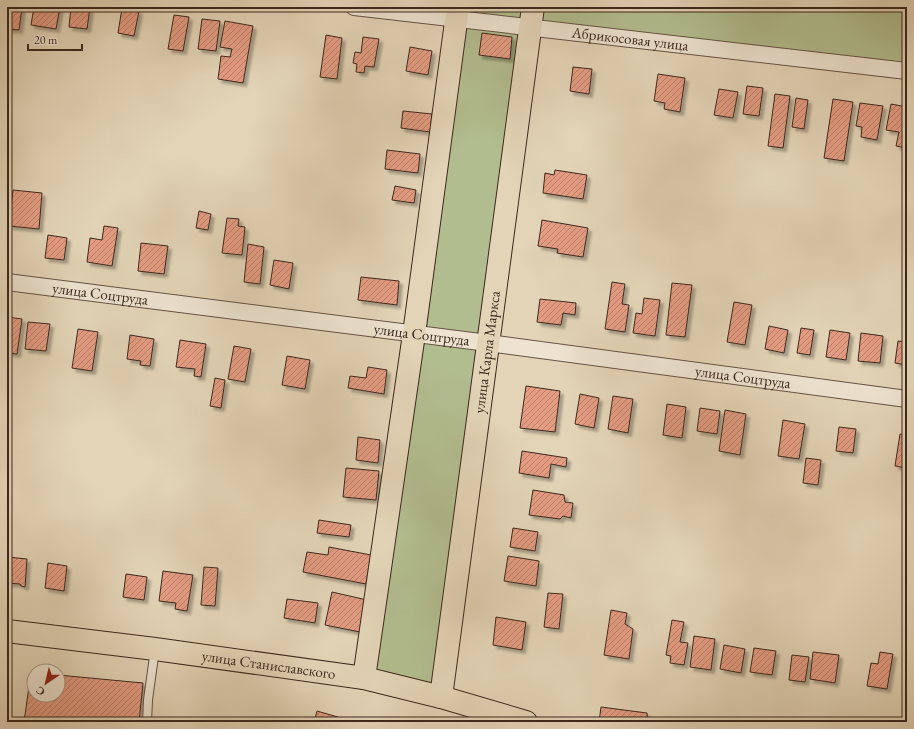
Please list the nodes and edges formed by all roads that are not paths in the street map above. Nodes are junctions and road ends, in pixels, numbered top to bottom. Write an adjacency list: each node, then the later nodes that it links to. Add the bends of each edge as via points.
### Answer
1 (354, 7): 2 (street, Абрикосовая улица)
2 (458, 13): 3 (street, Абрикосовая улица); 6 (main road)
3 (531, 17): 4 (street, Абрикосовая улица); 7 (main road, улица Карла Маркса)
4 (907, 71)
5 (7, 282): 6 (street, улица Соцтруда)
6 (414, 334): 7 (street, улица Соцтруда); 11 (main road)
7 (488, 343): 8 (street, улица Соцтруда); 12 (main road, улица Карла Маркса)
8 (907, 399)
9 (7, 631): 10 (main road, улица Станиславского)
10 (155, 648): 11 (main road, улица Станиславского); 13 (lane)
11 (364, 678): 12 (main road, улица Станиславского)
12 (441, 697): 14 (main road, улица Станиславского)
13 (147, 722)
14 (526, 722)

